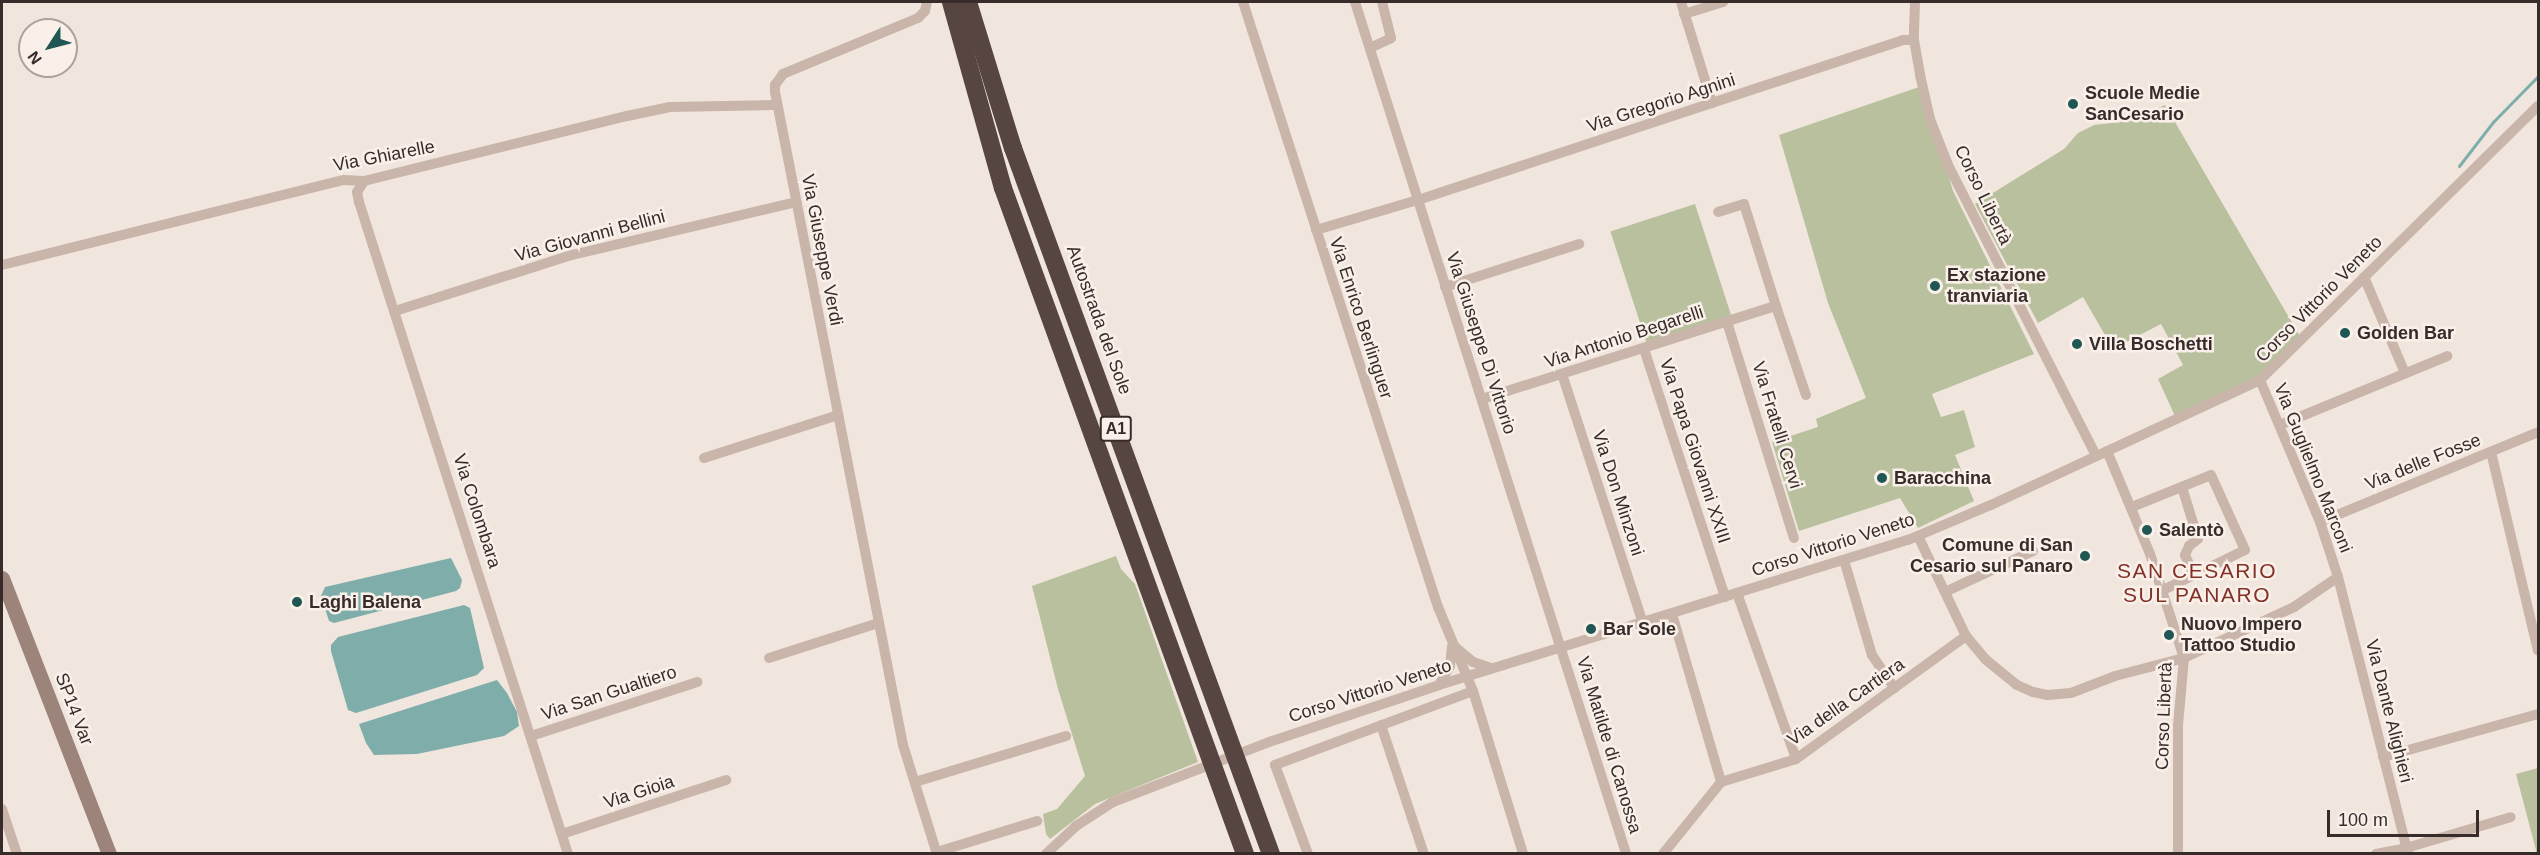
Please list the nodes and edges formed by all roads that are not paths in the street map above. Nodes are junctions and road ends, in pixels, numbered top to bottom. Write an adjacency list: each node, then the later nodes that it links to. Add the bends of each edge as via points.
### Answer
1 (927, 2): 14 (street, Via Giuseppe Verdi, via 918,18 783,74 775,85)
2 (951, 2): 90 (highway, A1, via 1003,188)
3 (968, 2): 91 (highway, Autostrada del Sole / A1, via 1014,148)
4 (1243, 2): 20 (street, Via Enrico Berlinguer)
5 (1355, 2): 12 (street, Via Giuseppe Di Vittorio)
6 (1382, 2): 12 (street, via 1391,38)
7 (1681, 2): 10 (street)
8 (1723, 2): 10 (street)
9 (1915, 2): 11 (street, Corso Libertà)
10 (1684, 14): 13 (street)
11 (1914, 40): 13 (street, Via Gregorio Agnini, via 1903,40); 39 (street, Corso Libertà, via 1930,119 1948,165)
12 (1370, 48): 17 (street, Via Giuseppe Di Vittorio)
13 (1712, 103): 17 (street, Via Gregorio Agnini)
14 (776, 105): 16 (street, Via Ghiarelle, via 670,107); 18 (street, Via Giuseppe Verdi)
15 (2538, 106): 23 (street, Corso Vittorio Veneto)
16 (364, 181): 22 (street, Via Ghiarelle, via 343,180); 26 (street, Via Colombara, via 357,192 359,202)
17 (1418, 201): 20 (street, Via Gregorio Agnini); 24 (street, Via Giuseppe Di Vittorio)
18 (796, 202): 26 (street, Via Giovanni Bellini, via 572,255); 35 (street, Via Giuseppe Verdi)
19 (1718, 212): 25 (street, via 1744,204)
20 (1316, 230): 59 (street, Via Enrico Berlinguer)
21 (1579, 244): 24 (street)
22 (2, 265)
23 (2364, 277): 30 (street); 32 (street, Corso Vittorio Veneto)
24 (1446, 287): 34 (street, Via Giuseppe Di Vittorio)
25 (1776, 306): 27 (street, Via Antonio Begarelli); 33 (street)
26 (395, 311): 72 (street, Via Colombara)
27 (1727, 321): 28 (street, Via Antonio Begarelli); 45 (street, Via Fratelli Cervi)
28 (1644, 349): 31 (street, Via Antonio Begarelli); 54 (street, Via Papa Giovanni XXIII)
29 (2447, 356): 30 (street)
30 (2405, 373): 36 (street)
31 (1562, 374): 34 (street, Via Antonio Begarelli); 57 (street, Via Don Minzoni)
32 (2260, 380): 36 (street, Via Guglielmo Marconi); 39 (street, Corso Vittorio Veneto)
33 (1806, 395)
34 (1482, 399): 60 (street, Via Giuseppe Di Vittorio)
35 (838, 415): 40 (street); 56 (street, Via Giuseppe Verdi)
36 (2280, 425): 43 (street, Via Guglielmo Marconi)
37 (2538, 432): 38 (street, Via delle Fosse)
38 (2491, 452): 43 (street, Via delle Fosse); 61 (street)
39 (2102, 453): 42 (street, Corso Libertà); 44 (street, Corso Vittorio Veneto)
40 (704, 458)
41 (2182, 487): 42 (street); 48 (street, via 2198,538 2188,546 2185,555); 48 (street, via 2211,475 2245,550)
42 (2132, 507): 51 (street, Corso Libertà)
43 (2320, 522): 49 (street, Via Guglielmo Marconi)
44 (1918, 536): 47 (street, Corso Vittorio Veneto); 52 (street, Via Guglielmo Marconi)
45 (1794, 538)
46 (2033, 551): 52 (street)
47 (1844, 560): 53 (street, Corso Vittorio Veneto); 68 (street, via 1872,655)
48 (2194, 574): 51 (street)
49 (2338, 577): 63 (street, Via Guglielmo Marconi, via 2294,607); 74 (street, Via Dante Alighieri)
50 (2, 578): 87 (main road, SP14 Var)
51 (2163, 590): 63 (street, Corso Libertà)
52 (1945, 592): 58 (street, Via Guglielmo Marconi)
53 (1737, 593): 54 (street, Corso Vittorio Veneto); 75 (street)
54 (1725, 597): 55 (street, Corso Vittorio Veneto)
55 (1672, 614): 57 (street, Corso Vittorio Veneto); 78 (street)
56 (878, 623): 62 (street); 77 (street, Via Giuseppe Verdi, via 903,745)
57 (1643, 623): 60 (street, Corso Vittorio Veneto)
58 (1966, 636): 63 (street, Via Guglielmo Marconi, via 1985,659 2017,685 2047,695 2071,693 2115,676); 75 (street, Via della Cartiera)
59 (1452, 644): 64 (street, via 1473,662); 65 (street, Via Enrico Berlinguer); 67 (street, Via Enrico Berlinguer, via 1450,666)
60 (1562, 648): 64 (street, Corso Vittorio Veneto); 85 (street, Via Matilde di Canossa)
61 (2538, 651)
62 (769, 658)
63 (2184, 658): 96 (street, Corso Libertà, via 2178,725)
64 (1493, 669): 65 (street, Corso Vittorio Veneto)
65 (1465, 676): 67 (street, Corso Vittorio Veneto); 69 (street, Via Enrico Berlinguer)
66 (697, 682): 72 (street, Via San Gualtiero)
67 (1439, 685): 89 (street, Corso Vittorio Veneto, via 1269,742 1103,808)
68 (1893, 688)
69 (1473, 691): 71 (street); 94 (street, Via Enrico Berlinguer)
70 (2538, 714): 74 (street)
71 (1381, 725): 92 (street, via 1275,765); 93 (street)
72 (531, 736): 82 (street, Via Colombara)
73 (1066, 736): 77 (street)
74 (2383, 757): 83 (street, Via Dante Alighieri)
75 (1796, 759): 78 (street, Via della Cartiera)
76 (726, 780): 82 (street, Via Gioia)
77 (915, 782): 84 (street, Via Giuseppe Verdi)
78 (1721, 782): 95 (street)
79 (2, 808): 86 (street)
80 (2511, 817): 83 (street)
81 (1037, 821): 84 (street)
82 (562, 834): 88 (street, Via Colombara)
83 (2407, 851): 97 (street)
84 (937, 853)
85 (1626, 853)
86 (17, 854)
87 (109, 854)
88 (568, 854)
89 (1046, 854)
90 (1245, 854)
91 (1271, 854)
92 (1308, 854)
93 (1424, 854)
94 (1523, 854)
95 (1663, 854)
96 (2178, 854)
97 (2376, 854)

